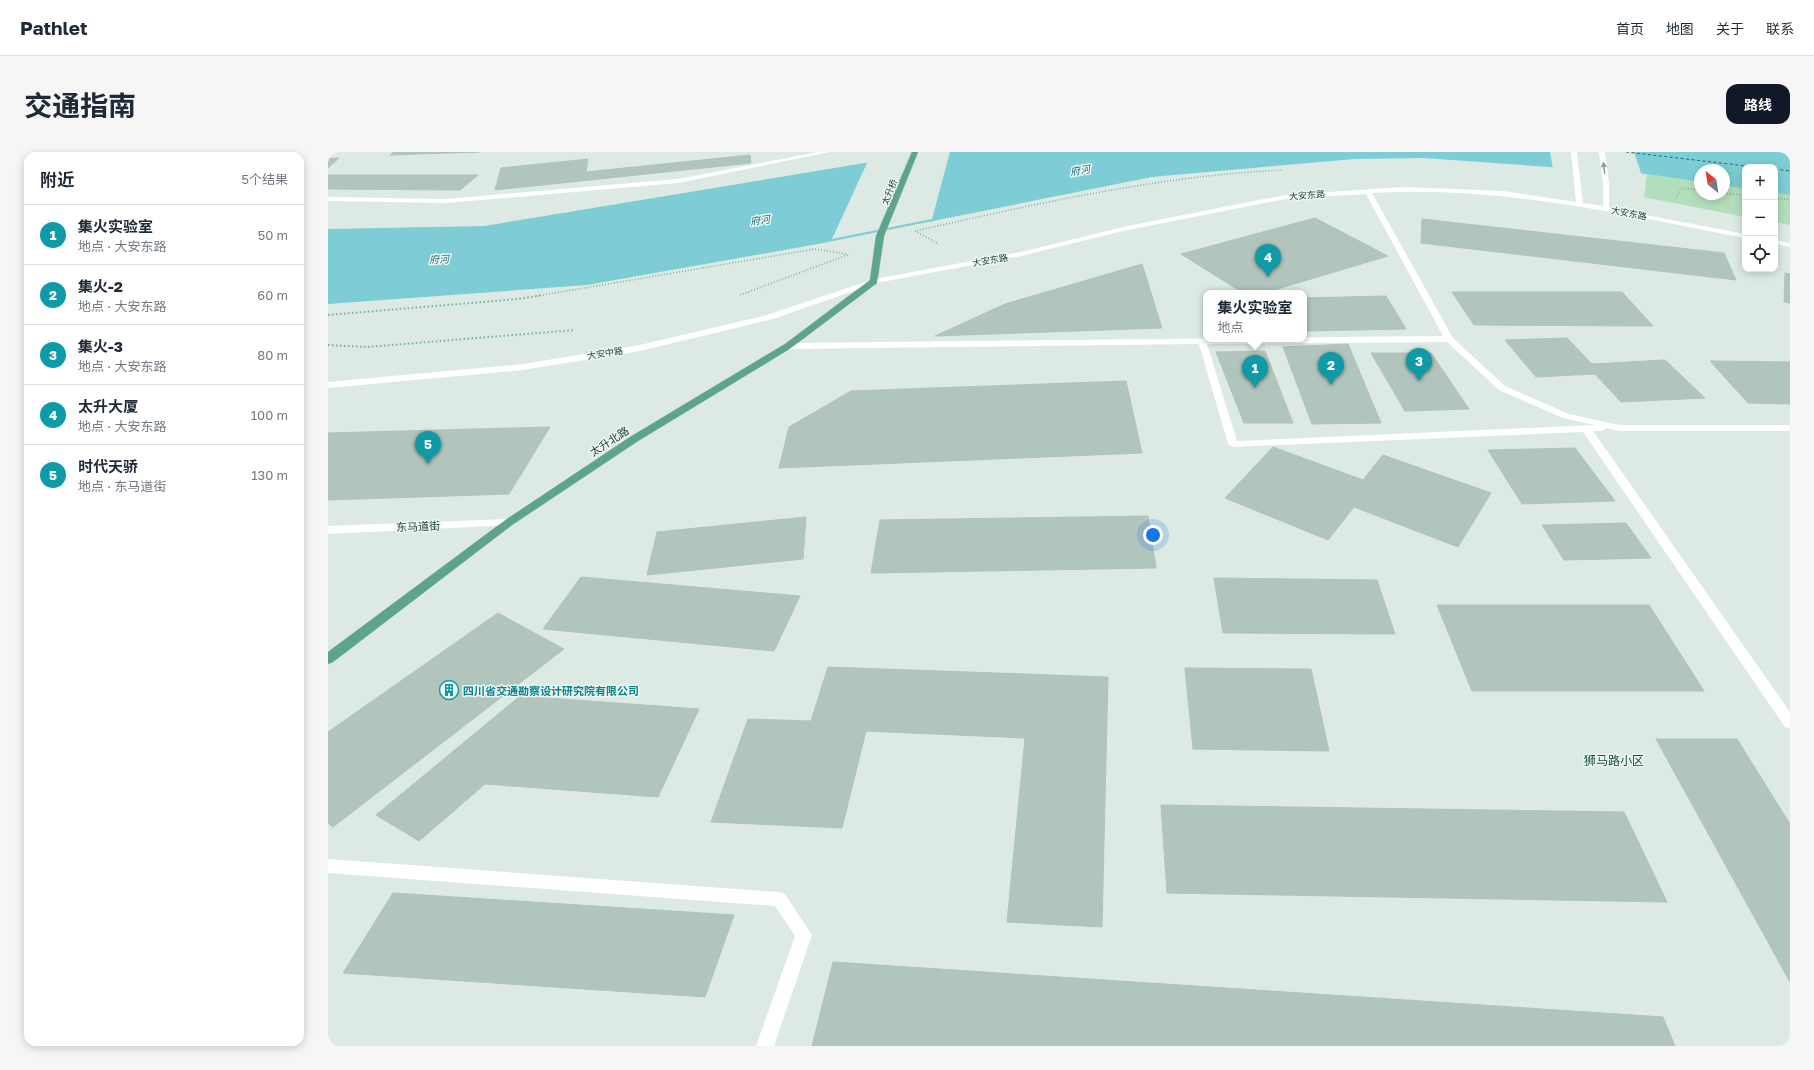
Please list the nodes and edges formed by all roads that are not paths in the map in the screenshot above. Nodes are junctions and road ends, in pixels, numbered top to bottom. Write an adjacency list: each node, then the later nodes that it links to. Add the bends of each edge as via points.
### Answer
1 (827, 152): 6 (street, via 678,180 446,201)
2 (1574, 152): 7 (street)
3 (1602, 152): 8 (street, one-way to 3)
4 (914, 153): 12 (main road, 太升桥, via 880,236)
5 (1368, 191): 7 (street, 大安东路, via 1403,189 1503,194); 12 (street, 大安东路, via 1278,198 1123,229 1021,254); 13 (street)
6 (328, 199)
7 (1580, 205): 8 (street, 大安东路)
8 (1606, 209): 9 (street, 大安东路)
9 (1742, 235)
10 (1778, 243): 11 (street)
11 (1790, 245)
12 (874, 281): 16 (main road, 太升北路); 17 (street, 大安中路, via 770,317 640,348 523,367)
13 (1449, 339): 14 (street); 18 (street, via 1502,388 1566,416)
14 (1307, 340)
15 (1202, 341): 16 (street); 20 (street, via 1233,444)
16 (788, 346): 21 (main road, 太升北路, via 634,439)
17 (328, 385)
18 (1619, 428): 19 (street); 20 (street)
19 (1790, 428)
20 (1586, 429): 24 (street)
21 (508, 523): 22 (street, 东马道街); 23 (main road, 太升北路)
22 (328, 530)
23 (328, 659)
24 (1790, 723)
25 (328, 866): 26 (street, via 779,899 804,935)
26 (765, 1046)

